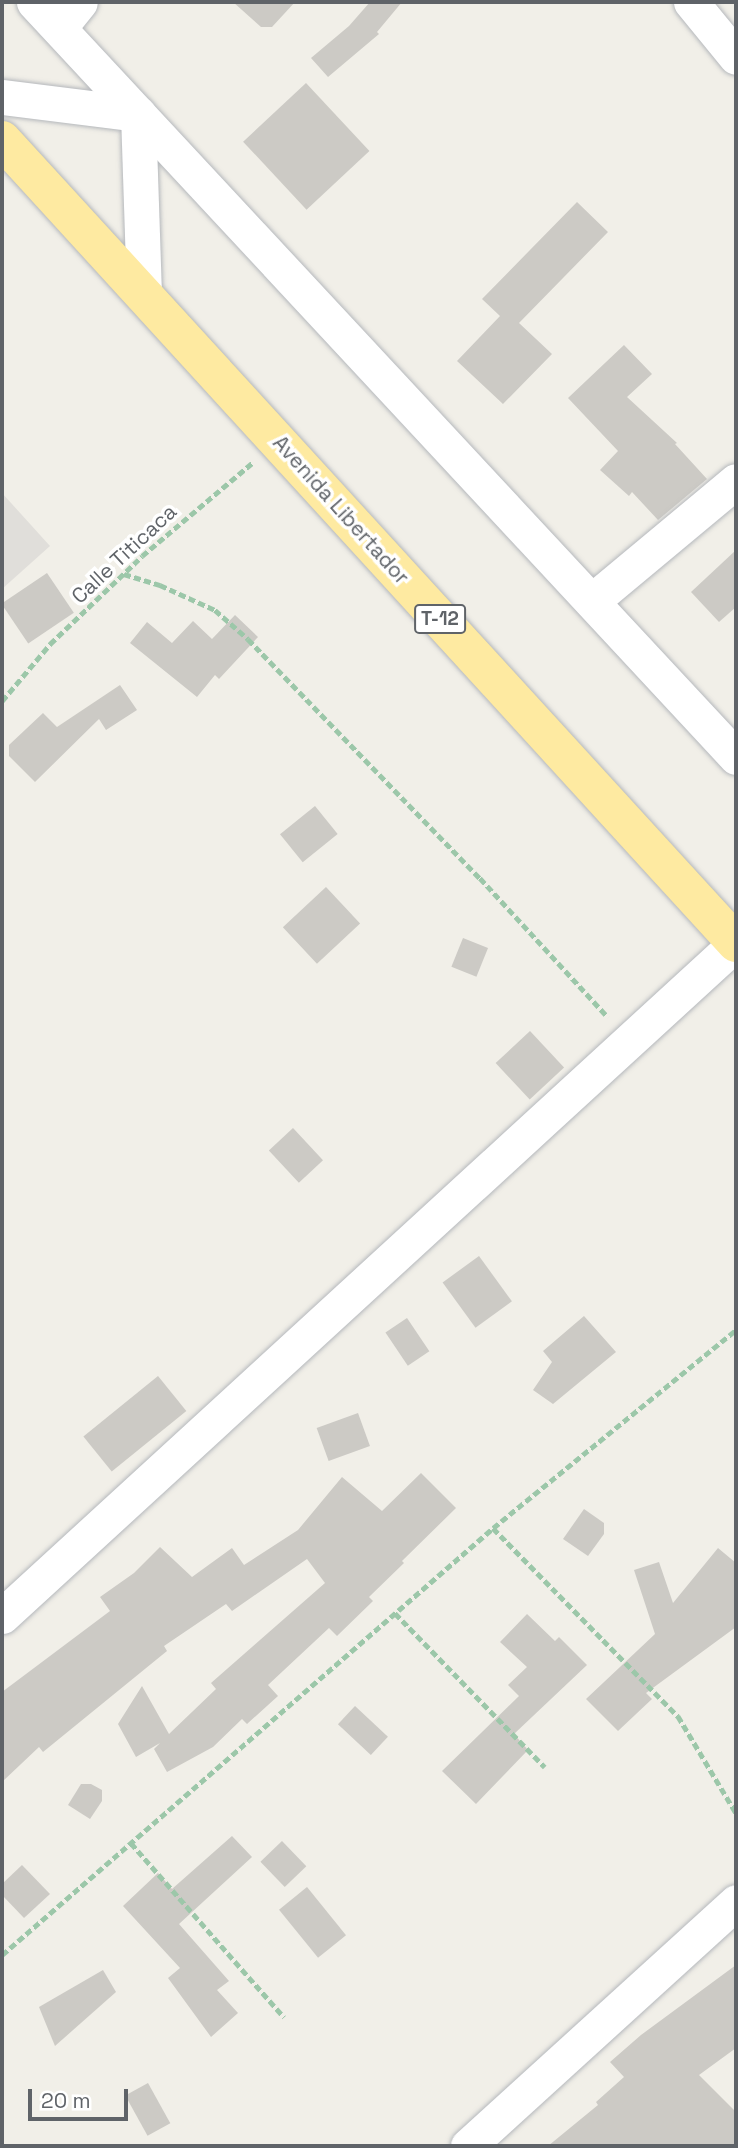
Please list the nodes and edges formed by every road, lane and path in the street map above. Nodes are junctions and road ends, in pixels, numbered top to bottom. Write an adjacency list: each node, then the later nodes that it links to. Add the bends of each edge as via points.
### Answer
1 (34, 2): 4 (street)
2 (80, 2): 4 (street)
3 (691, 2): 5 (street)
4 (59, 28): 7 (street)
5 (736, 57)
6 (2, 97): 7 (street)
7 (138, 114): 9 (street); 13 (street)
8 (2, 140): 9 (highway, Avenida Libertador / T-12)
9 (144, 295): 10 (highway, Avenida Libertador / T-12)
10 (277, 441): 12 (path, Calle Titicaca); 16 (highway, Avenida Libertador / T-12)
11 (736, 481): 13 (street)
12 (124, 574): 14 (path, Calle Titicaca, via 50,643); 17 (path, via 215,610 248,639 480,878)
13 (592, 601): 15 (street)
14 (2, 701)
15 (736, 757)
16 (736, 943): 17 (street)
17 (630, 1041): 21 (street)
18 (736, 1330): 19 (path)
19 (493, 1528): 20 (path); 23 (path, via 678,1716)
20 (395, 1613): 22 (path); 24 (path)
21 (2, 1616)
22 (545, 1767)
23 (736, 1814)
24 (131, 1843): 26 (path); 27 (path)
25 (736, 1902): 28 (street)
26 (2, 1955)
27 (284, 2017)
28 (468, 2146)

